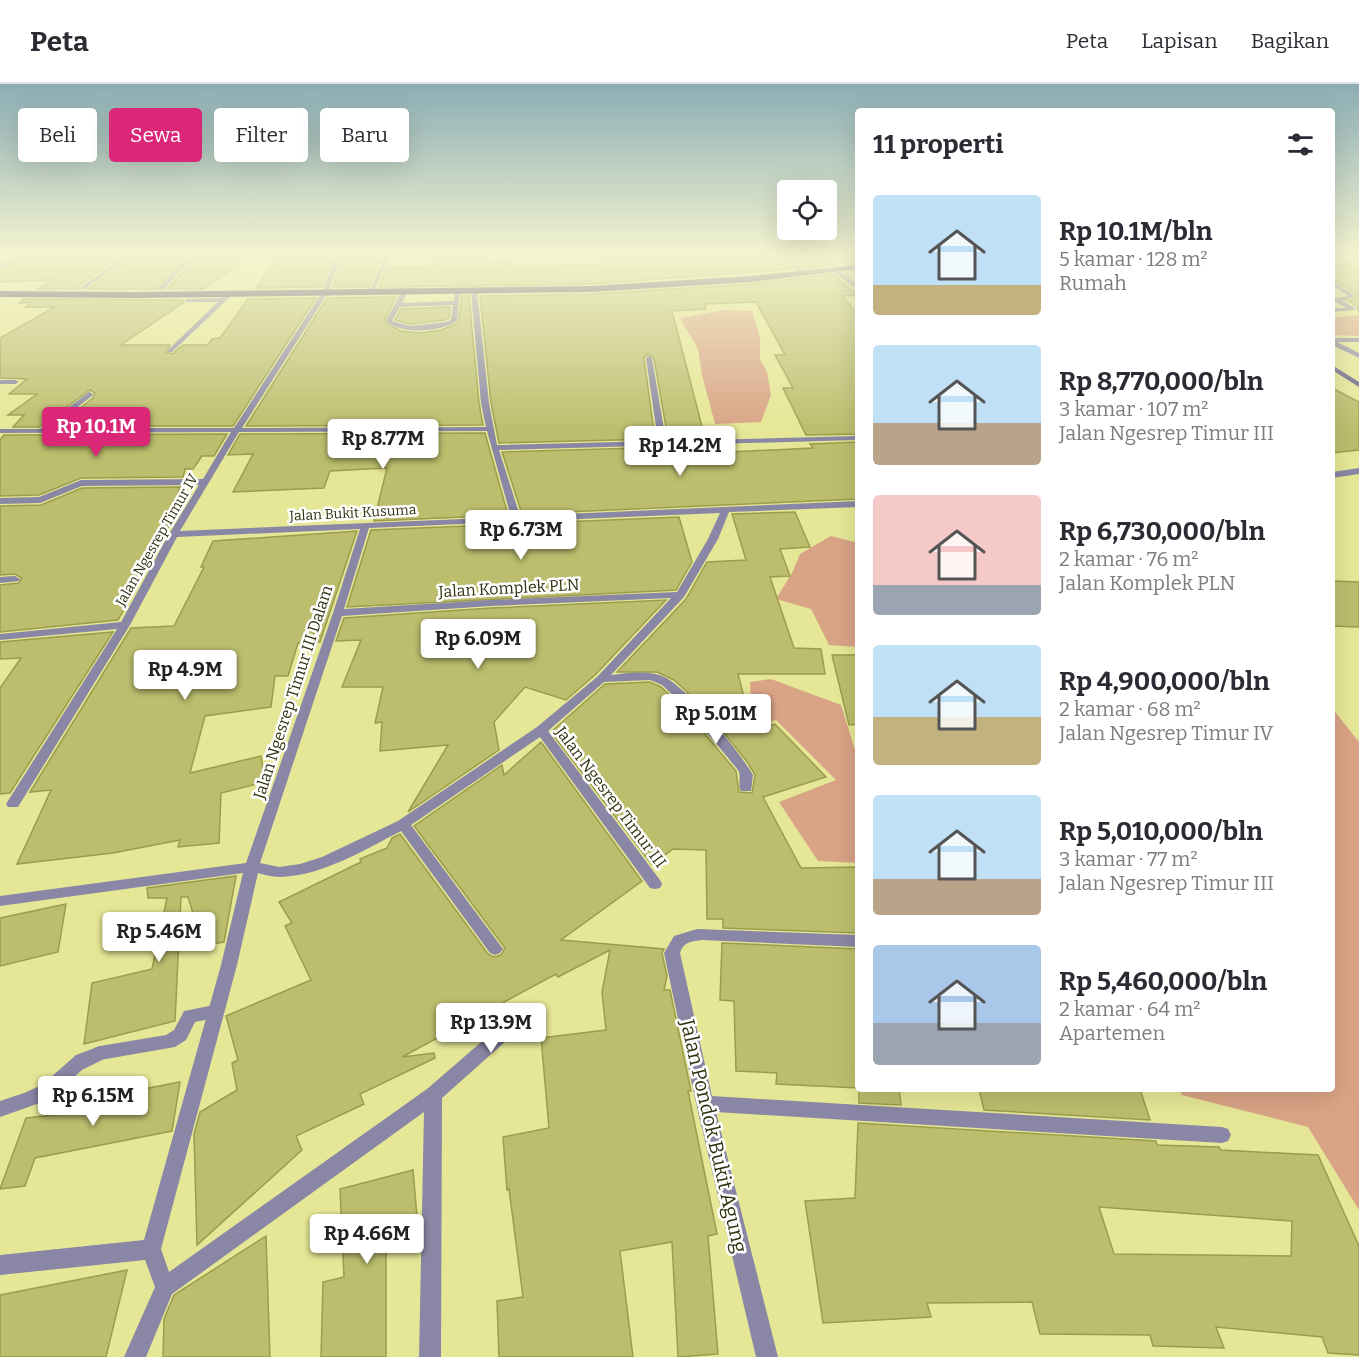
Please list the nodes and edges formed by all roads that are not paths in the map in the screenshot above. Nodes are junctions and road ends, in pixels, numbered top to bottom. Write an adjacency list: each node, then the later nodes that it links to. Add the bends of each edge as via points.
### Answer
1 (210, 311): 9 (street)
2 (313, 311): 20 (street, Jalan Ngesrep Timur IV)
3 (394, 311): 4 (street, via 389,321 406,328 436,327 454,321)
4 (455, 311)
5 (475, 311): 17 (street)
6 (1359, 340): 7 (street)
7 (1335, 341)
8 (1335, 343): 10 (street)
9 (170, 351)
10 (1359, 356)
11 (649, 358): 22 (street)
12 (1335, 368): 15 (street)
13 (0, 382): 14 (street)
14 (15, 382)
15 (1359, 386)
16 (89, 394): 19 (street)
17 (490, 429): 20 (street); 23 (street)
18 (0, 431): 19 (street)
19 (42, 431): 20 (street)
20 (236, 431): 26 (street, Jalan Ngesrep Timur IV)
21 (855, 438): 22 (street)
22 (662, 442): 23 (street)
23 (494, 447): 30 (street)
24 (1359, 471): 25 (street)
25 (1335, 475)
26 (206, 482): 27 (street, via 81,483 40,500); 32 (street, Jalan Ngesrep Timur IV)
27 (0, 501)
28 (855, 504): 29 (street, Jalan Bukit Kusuma)
29 (726, 510): 30 (street, Jalan Bukit Kusuma); 35 (street, Jalan Ngesrep Timur III)
30 (516, 519): 31 (street, Jalan Bukit Kusuma)
31 (365, 526): 32 (street, Jalan Bukit Kusuma); 36 (street, Jalan Ngesrep Timur III Dalam)
32 (174, 534): 37 (street, Jalan Ngesrep Timur IV)
33 (15, 579): 34 (street)
34 (0, 580)
35 (680, 595): 36 (street, Jalan Komplek PLN); 39 (street, Jalan Ngesrep Timur III)
36 (338, 612): 44 (street, Jalan Ngesrep Timur III Dalam)
37 (124, 626): 38 (street); 42 (street, Jalan Ngesrep Timur IV)
38 (0, 637)
39 (601, 679): 40 (street, Jalan Ngesrep Timur III); 41 (street, via 653,676 664,680 743,768)
40 (541, 730): 43 (street, Jalan Ngesrep Timur III); 45 (street, Jalan Ngesrep Timur III)
41 (746, 788)
42 (13, 804)
43 (403, 824): 44 (street, Jalan Ngesrep Timur III, via 327,861 300,869 279,872); 48 (street)
44 (252, 867): 46 (street, Jalan Ngesrep Timur III); 49 (street, Jalan Ngesrep Timur III Dalam)
45 (656, 884)
46 (0, 901)
47 (855, 941): 52 (street, Jalan Pondok Bukit Agung, via 702,934 680,939 674,945 672,953)
48 (495, 949)
49 (214, 1012): 53 (street, via 190,1016 180,1035 169,1042 86,1057 50,1089); 55 (street, Jalan Ngesrep Timur III Dalam)
50 (500, 1036): 51 (street)
51 (433, 1095): 57 (street); 59 (street)
52 (705, 1103): 54 (street); 60 (street, Jalan Pondok Bukit Agung)
53 (0, 1109)
54 (1222, 1135)
55 (151, 1249): 56 (street); 57 (street)
56 (0, 1265)
57 (165, 1287): 58 (street)
58 (135, 1357)
59 (430, 1357)
60 (767, 1357)

